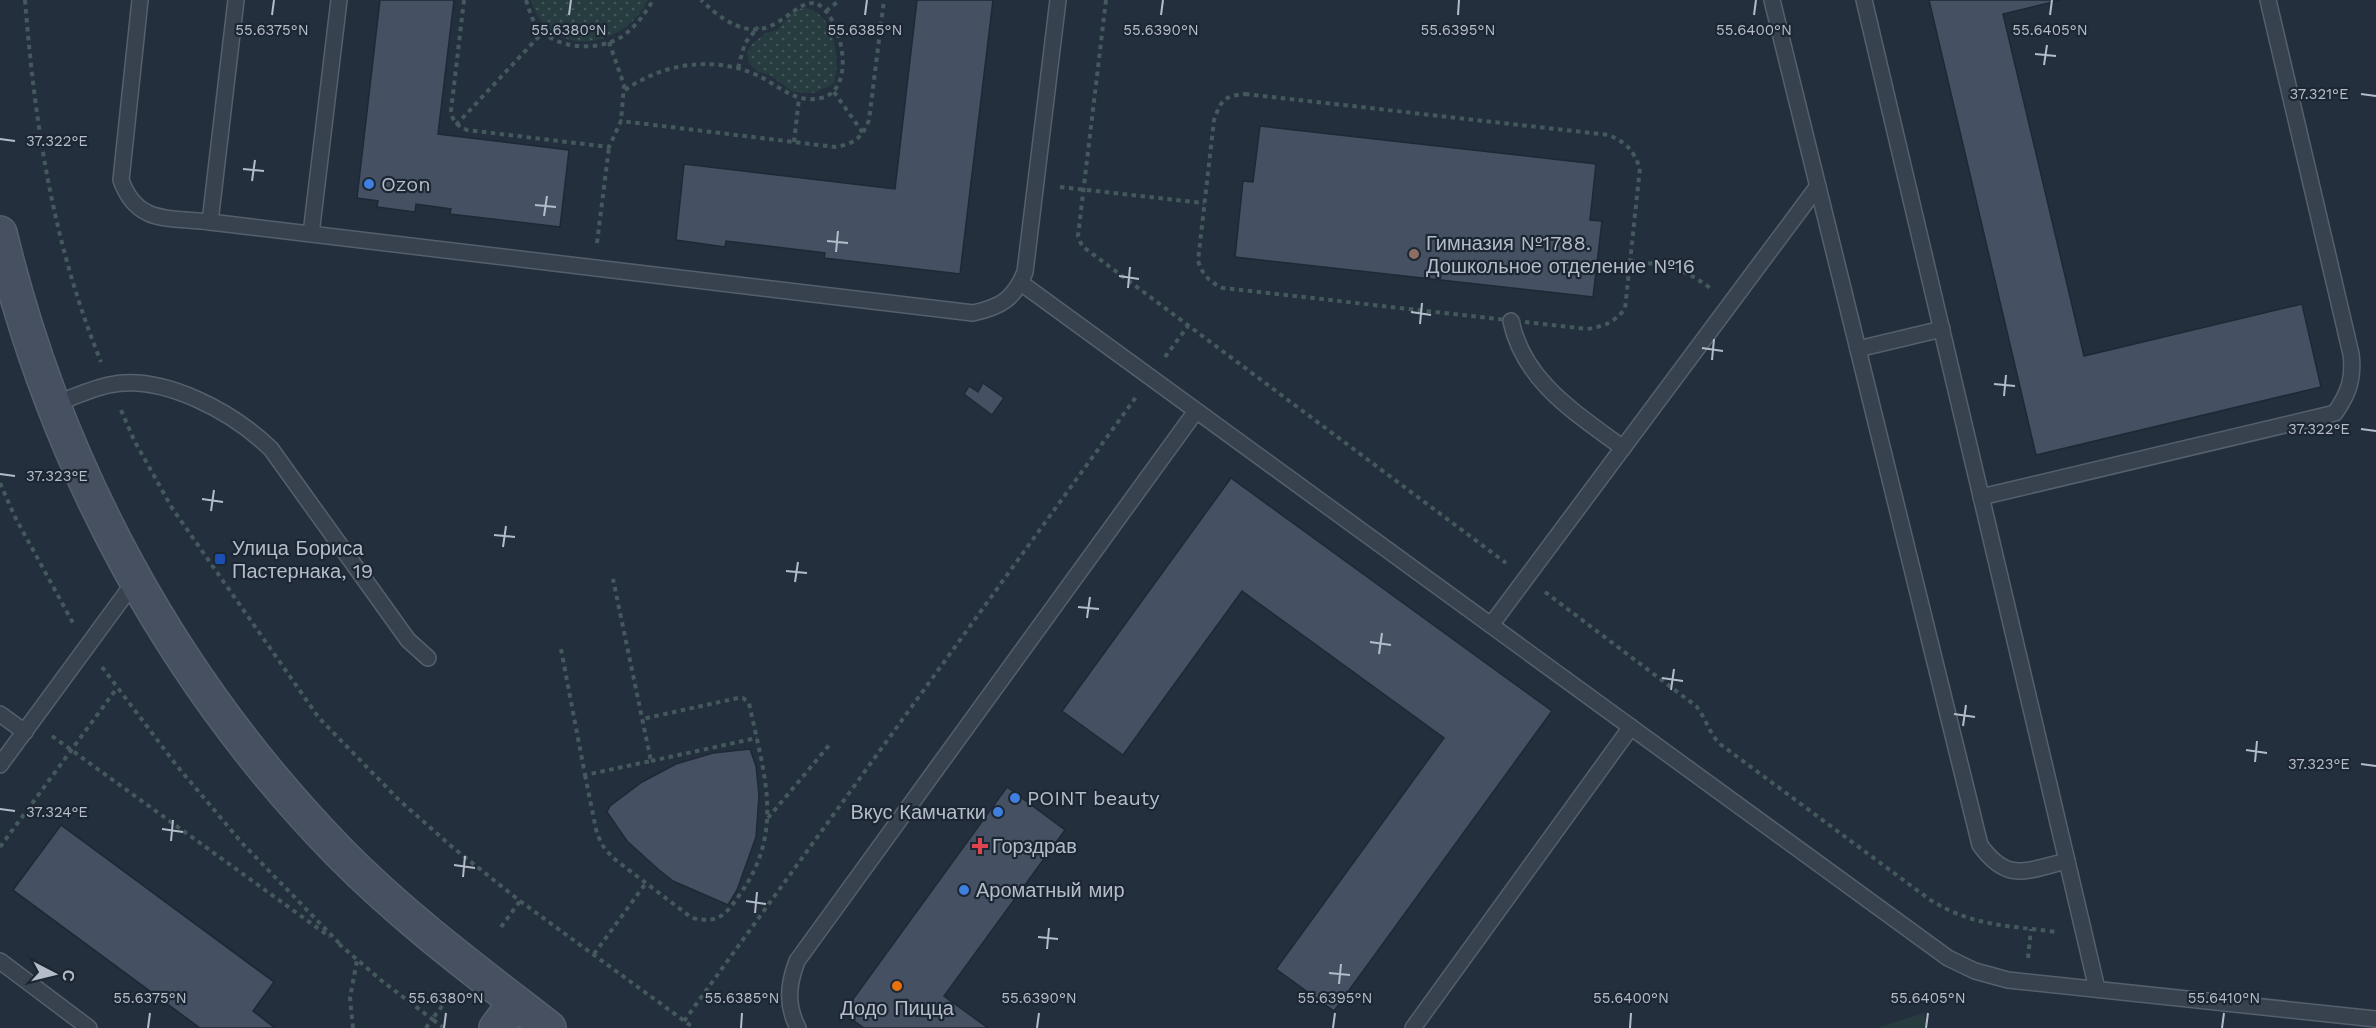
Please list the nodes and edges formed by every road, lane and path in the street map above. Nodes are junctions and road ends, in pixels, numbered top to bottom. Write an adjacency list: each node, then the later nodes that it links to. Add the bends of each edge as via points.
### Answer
1 (25, 0): 46 (path, via 31,78 50,193 75,287)
2 (140, 0): 34 (lane, via 121,180 126,195 148,215)
3 (236, 0): 34 (lane)
4 (339, 0): 37 (lane)
5 (464, 0): 26 (path, via 451,111)
6 (526, 0): 19 (path, via 531,16)
7 (653, 0): 20 (path, via 639,22)
8 (701, 0): 18 (path, via 731,24)
9 (811, 0): 17 (path); 18 (path, via 794,4 778,18)
10 (840, 0): 17 (path)
11 (884, 0): 27 (path)
12 (1058, 0): 30 (lane)
13 (1106, 0): 32 (path)
14 (1772, 0): 31 (lane)
15 (1864, 0): 43 (lane)
16 (2268, 0): 51 (lane, via 2351,354 2351,386 2345,399 2335,413)
17 (826, 11): 23 (path, via 842,51 842,78)
18 (759, 26): 21 (path, via 745,44)
19 (543, 32): 20 (path, via 566,44 593,46); 26 (path)
20 (609, 42): 22 (path)
21 (738, 68): 22 (path, via 682,65 648,76); 24 (path)
22 (625, 90): 25 (path)
23 (834, 92): 24 (path, via 823,98); 27 (path)
24 (799, 98): 28 (path)
25 (621, 121): 28 (path); 29 (path)
26 (456, 125): 29 (path, via 467,130)
27 (864, 134): 28 (path, via 848,145 835,147)
28 (794, 142)
29 (609, 147): 35 (path)
30 (1036, 184): 32 (path); 40 (lane)
31 (1818, 186): 44 (lane); 49 (lane)
32 (1084, 189): 33 (path); 42 (path, via 1078,236 1082,246)
33 (1204, 203): 38 (path, via 1214,120 1220,104 1230,96 1257,95 1609,135 1632,150 1640,168); 41 (path, via 1198,261 1202,274 1223,288)
34 (210, 222): 37 (lane)
35 (598, 231)
36 (0, 232): 47 (street, via 21,312)
37 (311, 234): 40 (lane, via 973,313 994,308 1011,297)
38 (1630, 261): 39 (path, via 1663,264); 41 (path, via 1625,309 1605,326 1587,329)
39 (1691, 274)
40 (1021, 283): 45 (lane)
41 (1511, 321): 49 (lane, via 1520,351 1541,383)
42 (1188, 326): 45 (path); 52 (path)
43 (1942, 329): 44 (lane); 51 (lane)
44 (1858, 349): 72 (lane, via 1980,845 1991,861 2019,872)
45 (1151, 378): 48 (lane); 86 (path)
46 (110, 385): 47 (lane); 58 (lane, via 147,383 190,396 255,434 271,450 408,640); 74 (path, via 134,440 172,508 319,718 398,799)
47 (53, 405): 54 (street, via 81,474)
48 (1196, 411): 55 (lane); 94 (lane, via 797,961 788,992)
49 (1623, 448): 52 (lane)
50 (0, 483): 56 (path, via 40,564)
51 (1981, 497): 72 (lane)
52 (1526, 578): 55 (lane); 76 (path, via 1690,701 1701,711 1720,744 1934,903 1981,923)
53 (613, 579): 61 (path)
54 (135, 581): 56 (lane); 83 (street, via 219,711 298,807 385,896 462,963)
55 (1491, 626): 63 (lane)
56 (87, 645): 59 (path); 62 (lane)
57 (561, 649): 69 (path)
58 (428, 658)
59 (117, 688): 66 (path); 77 (path, via 242,843)
60 (0, 714): 62 (lane)
61 (642, 719): 64 (path, via 743,698 749,703); 67 (path)
62 (28, 727): 66 (path); 68 (lane)
63 (1631, 727): 81 (lane, via 1948,958 2008,980); 95 (lane)
64 (757, 738): 67 (path); 70 (path, via 768,793)
65 (831, 743): 70 (path)
66 (71, 750): 71 (path); 77 (path)
67 (651, 761): 69 (path)
68 (0, 765)
69 (585, 775): 73 (path, via 603,846)
70 (768, 819): 73 (path, via 758,866 726,915 706,921 693,918)
71 (0, 847)
72 (2067, 861): 76 (lane)
73 (646, 884): 78 (path)
74 (520, 901): 75 (path); 78 (path)
75 (501, 927)
76 (2084, 936): 81 (lane)
77 (340, 944): 79 (path)
78 (594, 954): 86 (path)
79 (357, 959): 84 (path); 88 (path, via 350,998)
80 (0, 961): 87 (lane)
81 (2097, 989): 85 (lane)
82 (447, 1000): 84 (path)
83 (515, 1002): 91 (street); 92 (street)
84 (432, 1019): 89 (path); 90 (path)
85 (2376, 1019)
86 (684, 1021): 93 (path)
87 (89, 1028)
88 (353, 1028)
89 (426, 1028)
90 (444, 1028)
91 (496, 1028)
92 (549, 1028)
93 (694, 1028)
94 (798, 1028)
95 (1413, 1028)

